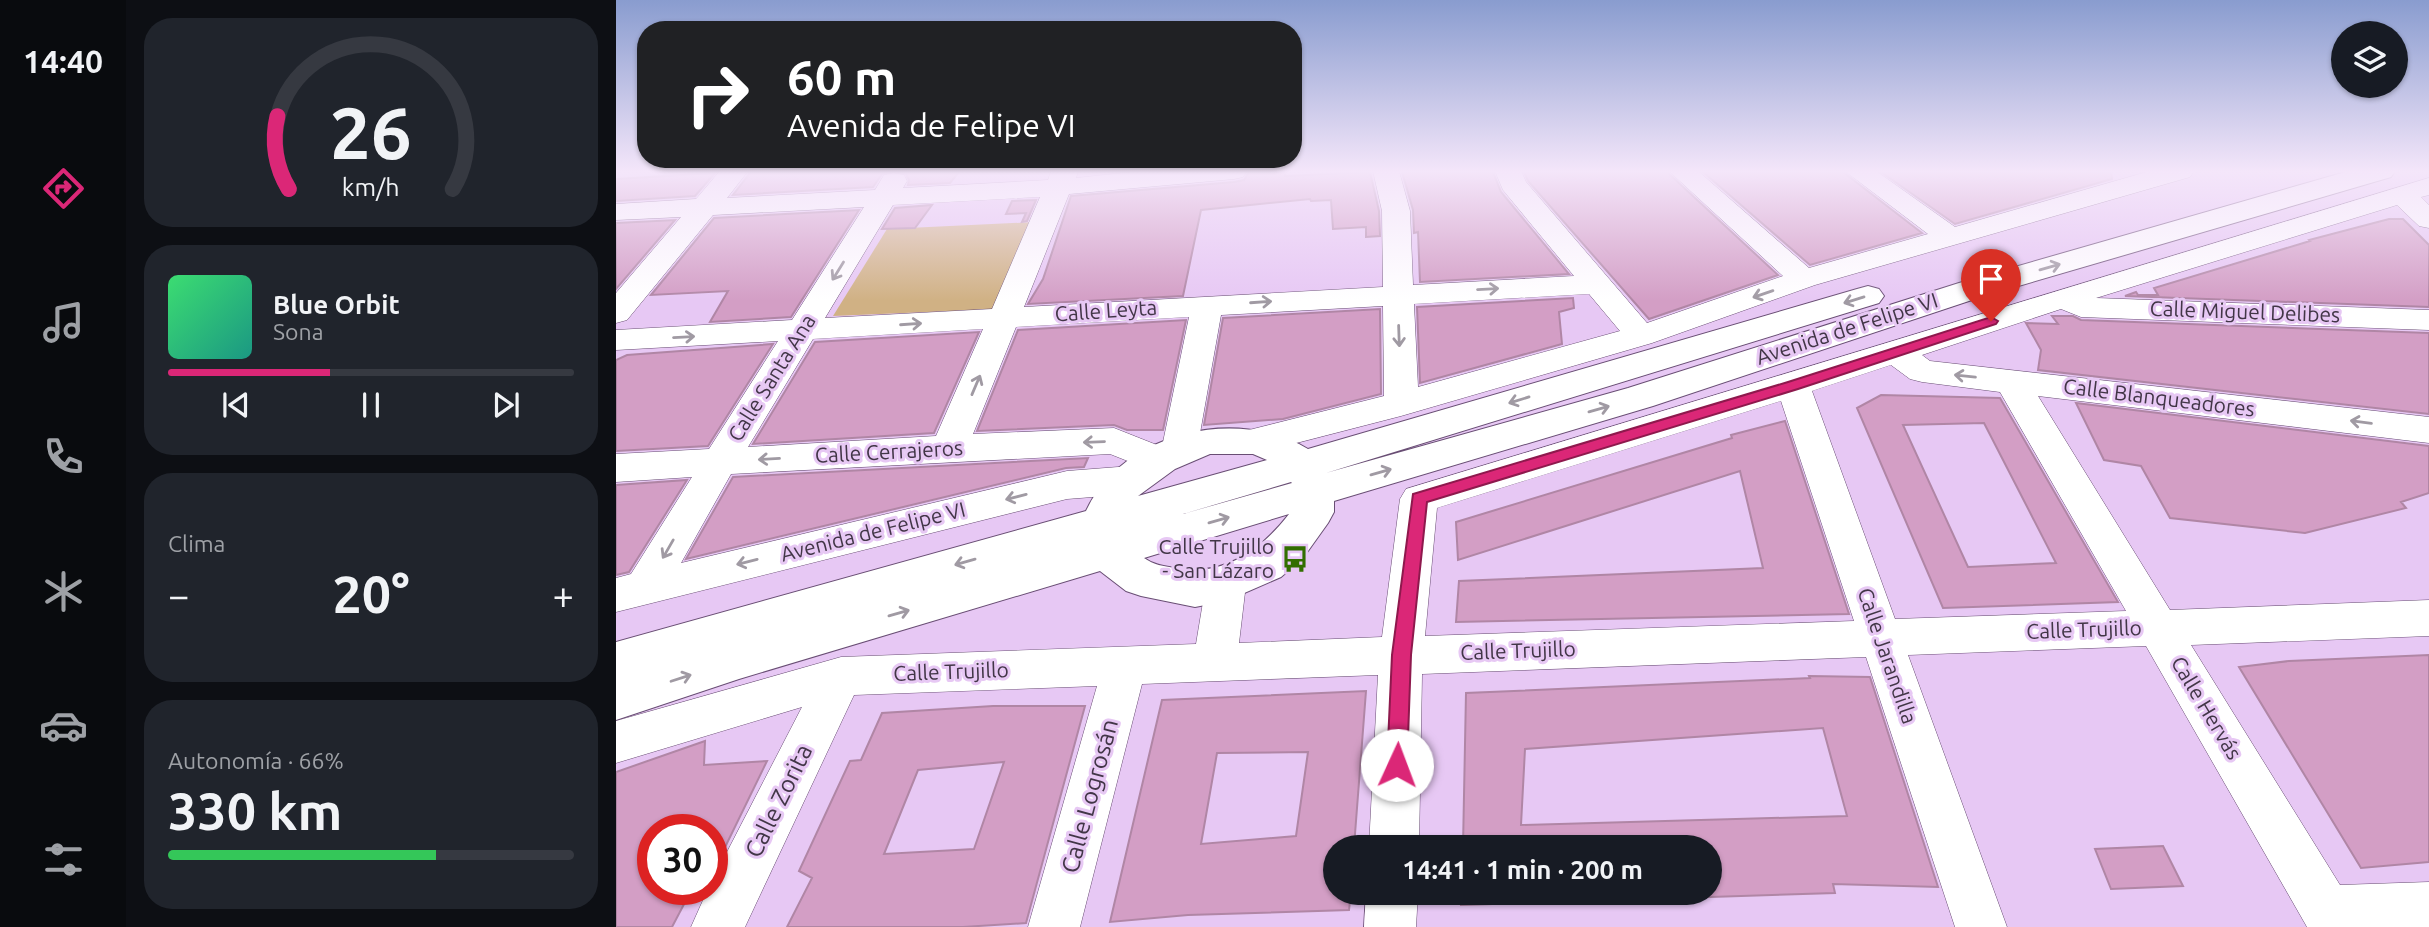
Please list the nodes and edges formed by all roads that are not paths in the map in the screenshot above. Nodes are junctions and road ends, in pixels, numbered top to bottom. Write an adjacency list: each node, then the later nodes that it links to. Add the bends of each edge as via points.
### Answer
1 (700, 214): 18 (street)
2 (873, 214): 21 (street, Calle Santa Ana, one-way to 21)
3 (1047, 214): 19 (street)
4 (1396, 214): 15 (street)
5 (1538, 214): 14 (street)
6 (1730, 214): 13 (street)
7 (1918, 214): 12 (street)
8 (2031, 214): 12 (street)
9 (2149, 214): 34 (highway, Avenida de Felipe VI, one-way to 34, via 1902,285)
10 (2280, 214): 34 (highway, Avenida de Felipe VI, one-way to 10, via 1640,397 1970,290)
11 (2313, 214): 16 (street, Avenida de Felipe VI)
12 (1950, 237): 13 (street)
13 (1804, 279): 22 (street, one-way to 22)
14 (1597, 284): 15 (street, Calle Leyta, one-way to 14); 22 (street)
15 (1398, 293): 17 (street, Calle Leyta, one-way to 15); 27 (street, one-way to 27)
16 (2063, 298): 20 (street, Calle Miguel Delibes, via 2081,307); 24 (street, Avenida de Felipe VI)
17 (1207, 305): 19 (street, Calle Leyta); 32 (street)
18 (616, 313)
19 (1004, 317): 21 (street, Calle Leyta, one-way to 19); 30 (street, one-way to 19)
20 (2429, 320)
21 (801, 332): 23 (street, Calle Leyta, one-way to 21); 31 (street, Calle Santa Ana)
22 (1641, 336): 27 (street)
23 (616, 340)
24 (1895, 352): 25 (street, Calle Blanqueadores, one-way to 24, via 1922,371); 26 (street, Avenida de Felipe VI)
25 (2012, 382): 28 (street, Calle Blanqueadores, one-way to 25); 39 (street, Calle Hervás)
26 (1793, 385): 40 (street, Calle Jarandilla); 41 (street, Avenida de Felipe VI, via 1419,499)
27 (1401, 404): 29 (street)
28 (2429, 430)
29 (1254, 441): 32 (highway, via 1209,441); 34 (highway, via 1279,449)
30 (949, 448): 31 (street, Calle Cerrajeros, one-way to 31); 32 (street, Calle Cerrajeros, one-way to 30, via 1114,441)
31 (720, 462): 33 (street, Calle Cerrajeros); 37 (street, Calle Santa Ana, one-way to 37)
32 (1156, 463): 35 (highway, via 1110,503); 37 (street, Avenida de Felipe VI, one-way to 37)
33 (616, 468)
34 (1309, 478): 35 (highway); 36 (highway, via 1314,512 1288,546 1266,565)
35 (1104, 538): 36 (highway, via 1141,579 1195,589); 42 (highway, one-way to 42); 46 (highway, one-way to 35)
36 (1226, 584): 43 (street)
37 (631, 591)
38 (2429, 618): 39 (street, Calle Trujillo)
39 (2158, 628): 40 (street, Calle Trujillo); 51 (street, Calle Hervás)
40 (1881, 638): 41 (street, Calle Trujillo); 55 (street, Calle Jarandilla)
41 (1401, 655): 43 (street, Calle Trujillo); 48 (street)
42 (616, 662)
43 (1215, 662): 44 (street, Calle Trujillo)
44 (1125, 665): 45 (street, Calle Trujillo); 53 (street, Calle Logrosán)
45 (841, 676): 47 (street, Calle Trujillo); 52 (street, Calle Zorita)
46 (616, 699)
47 (616, 743)
48 (1394, 835)
49 (1391, 905): 54 (street)
50 (2429, 908): 51 (street)
51 (2332, 920)
52 (717, 927)
53 (1054, 927)
54 (1390, 927)
55 (1981, 927)

